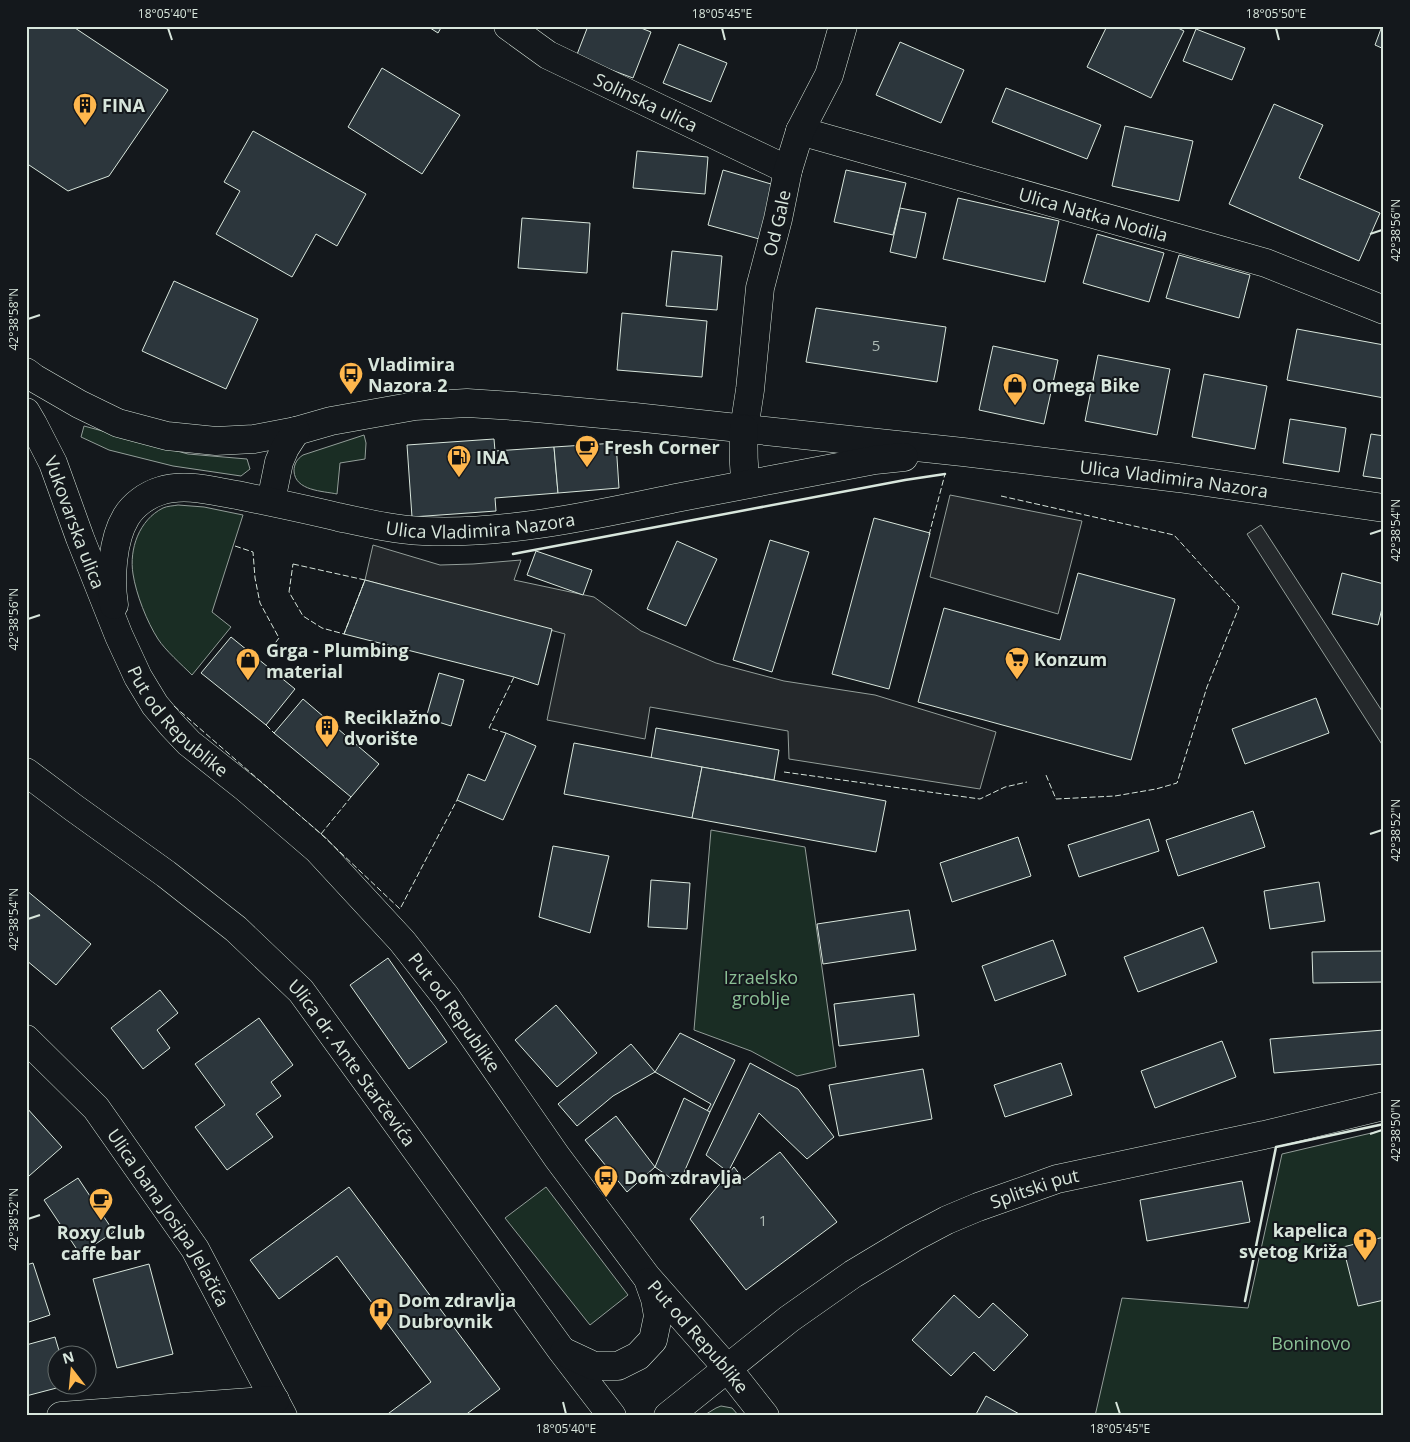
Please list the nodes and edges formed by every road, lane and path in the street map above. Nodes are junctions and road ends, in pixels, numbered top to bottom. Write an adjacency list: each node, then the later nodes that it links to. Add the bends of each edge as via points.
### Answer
1 (508, 26): 4 (main road, Solinska ulica, via 548,55)
2 (843, 26): 3 (main road, Od Gale, via 829,75)
3 (800, 131): 4 (main road, Od Gale); 5 (main road, Ulica Natka Nodila, via 1266,263)
4 (788, 170): 8 (main road, Od Gale, via 760,288)
5 (1384, 310)
6 (26, 372): 9 (main road, Ulica Vladimira Nazora, via 118,423 166,436 216,442)
7 (26, 412): 14 (main road, Vukovarska ulica, via 53,463)
8 (744, 429): 9 (main road, Ulica Vladimira Nazora, via 467,403 370,413); 10 (main road, Ulica Vladimira Nazora); 11 (main road, Od Gale, via 742,449)
9 (296, 432): 12 (main road, via 279,462)
10 (963, 452): 11 (main road, Ulica Vladimira Nazora, via 875,460); 13 (main road, Ulica Vladimira Nazora, via 1178,478)
11 (746, 484): 12 (main road, Ulica Vladimira Nazora, via 520,527 468,531 423,531 380,526)
12 (270, 502): 14 (main road, Ulica Vladimira Nazora, via 181,488 160,491 143,499 126,515 118,535 113,596)
13 (1384, 508)
14 (119, 636): 18 (main road, Put od Republike, via 155,705 189,744 317,850 402,941 446,997)
15 (26, 772): 19 (main road, Ulica dr. Ante Starčevića, via 229,923 301,991)
16 (26, 1039): 21 (main road, Ulica bana Josipa Jelačića, via 96,1108 195,1249)
17 (1384, 1106): 20 (main road, Splitski put, via 1057,1179 978,1207 913,1238 853,1274 789,1319)
18 (646, 1276): 19 (main road, via 658,1316 653,1340 638,1356 618,1366 594,1366); 20 (main road, Put od Republike)
19 (562, 1351): 23 (main road, Ulica dr. Ante Starčevića)
20 (728, 1369): 24 (main road, Splitski put); 25 (main road, Put od Republike)
21 (279, 1408): 22 (main road)
22 (61, 1416)
23 (612, 1416)
24 (668, 1416)
25 (765, 1416)

